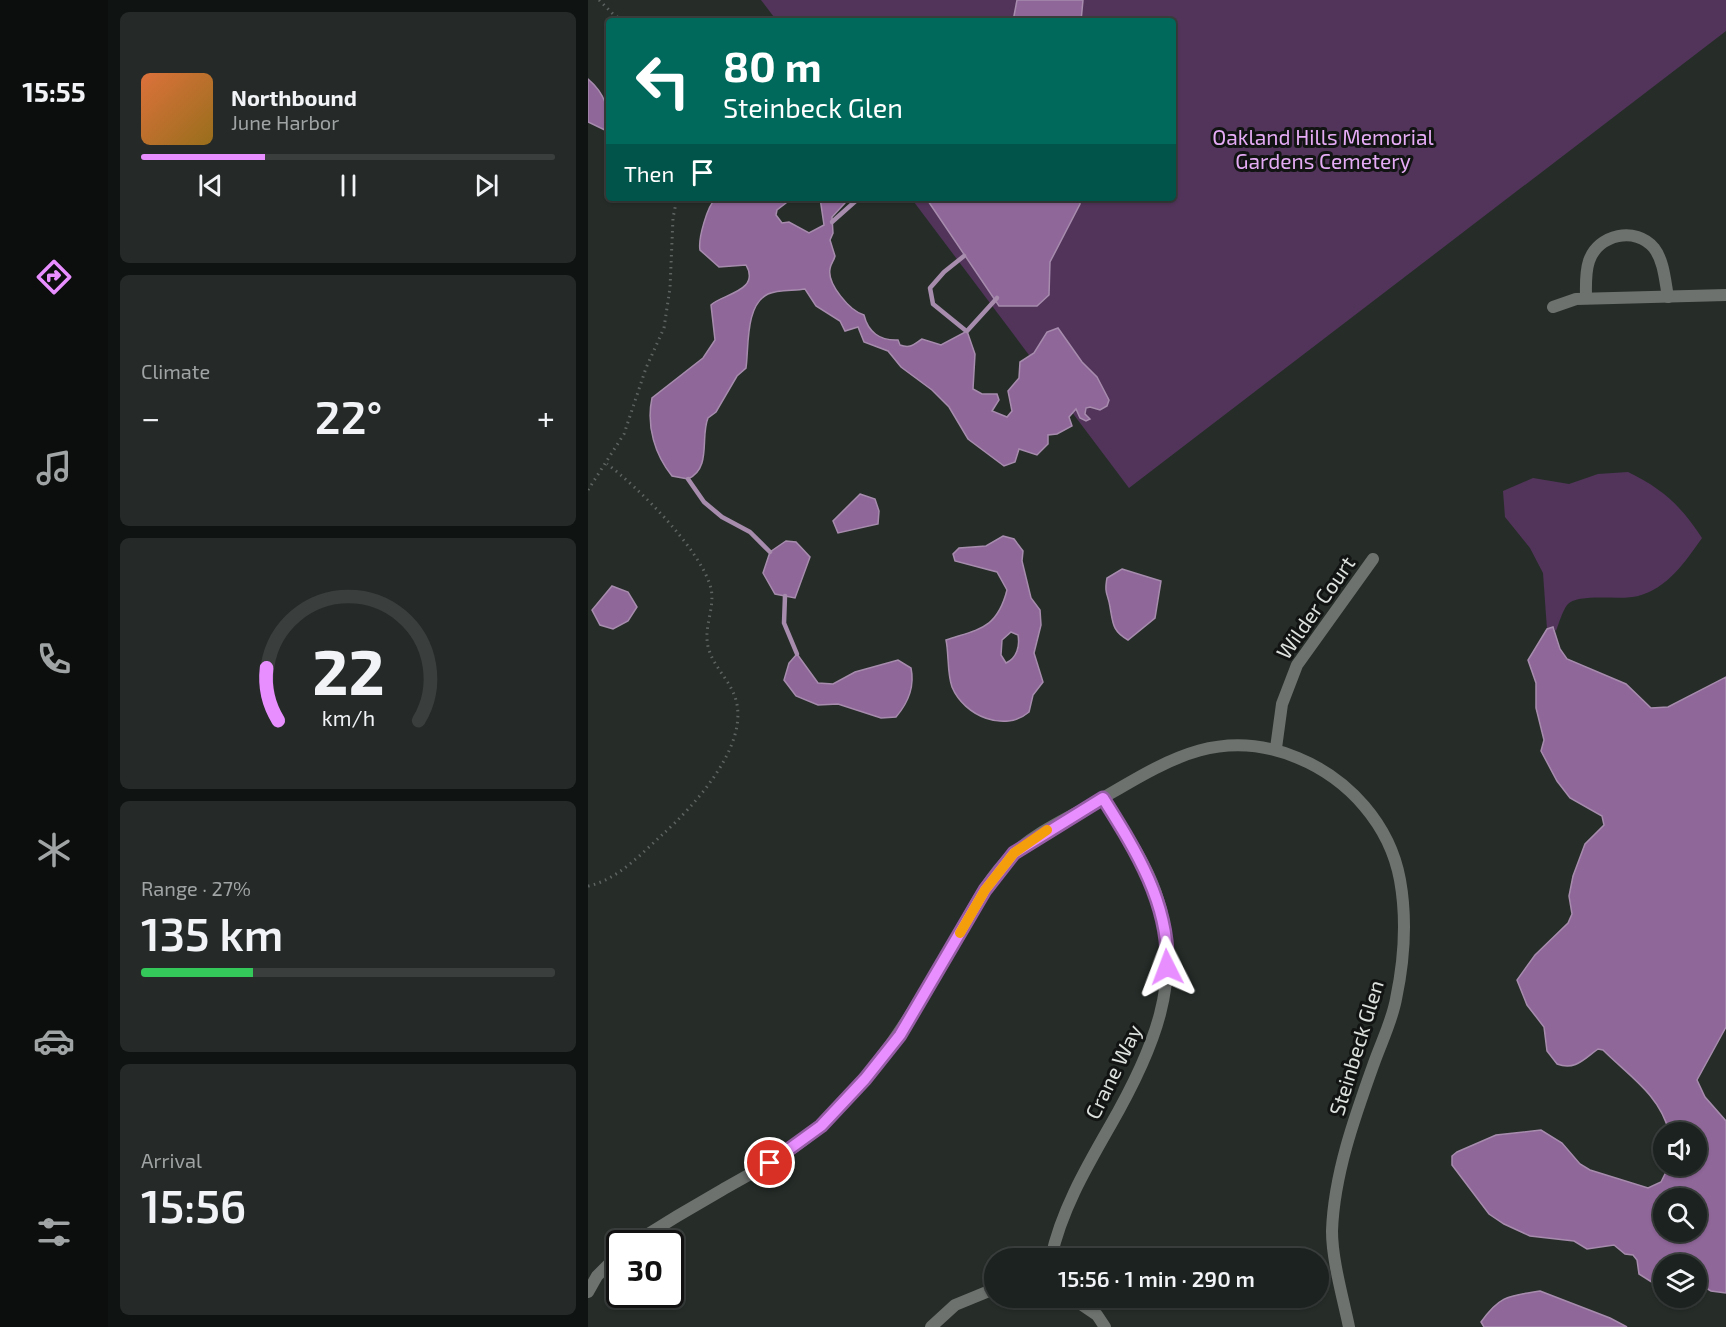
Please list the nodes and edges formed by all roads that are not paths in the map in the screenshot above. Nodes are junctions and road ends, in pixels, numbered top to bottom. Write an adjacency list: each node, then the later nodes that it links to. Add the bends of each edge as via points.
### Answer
1 (1726, 295): 2 (street)
2 (1668, 297): 3 (street); 3 (street, via 1655,249 1647,241 1627,234 1606,241 1596,250 1590,260)
3 (1586, 298): 4 (street)
4 (1553, 307)
5 (1374, 559): 6 (street, Wilder Court, via 1297,666 1282,704)
6 (1275, 748): 7 (street, Steinbeck Glen, via 1230,745 1183,753); 16 (street, Steinbeck Glen, via 1310,763 1344,785 1367,808 1394,857 1400,880 1405,930 1396,1002 1358,1108 1339,1179 1332,1233)
7 (1103, 798): 8 (street, Steinbeck Glen, via 1014,853 985,890 900,1035 821,1126 770,1163); 9 (street, Crane Way, via 1156,893 1168,949 1164,1004 1149,1052 1078,1183)
8 (656, 1230)
9 (1055, 1248)
10 (606, 1267): 11 (street)
11 (588, 1292)
12 (984, 1293): 14 (street, via 955,1305)
13 (1087, 1308): 15 (street)
14 (931, 1327)
15 (1105, 1327)
16 (1349, 1327)

